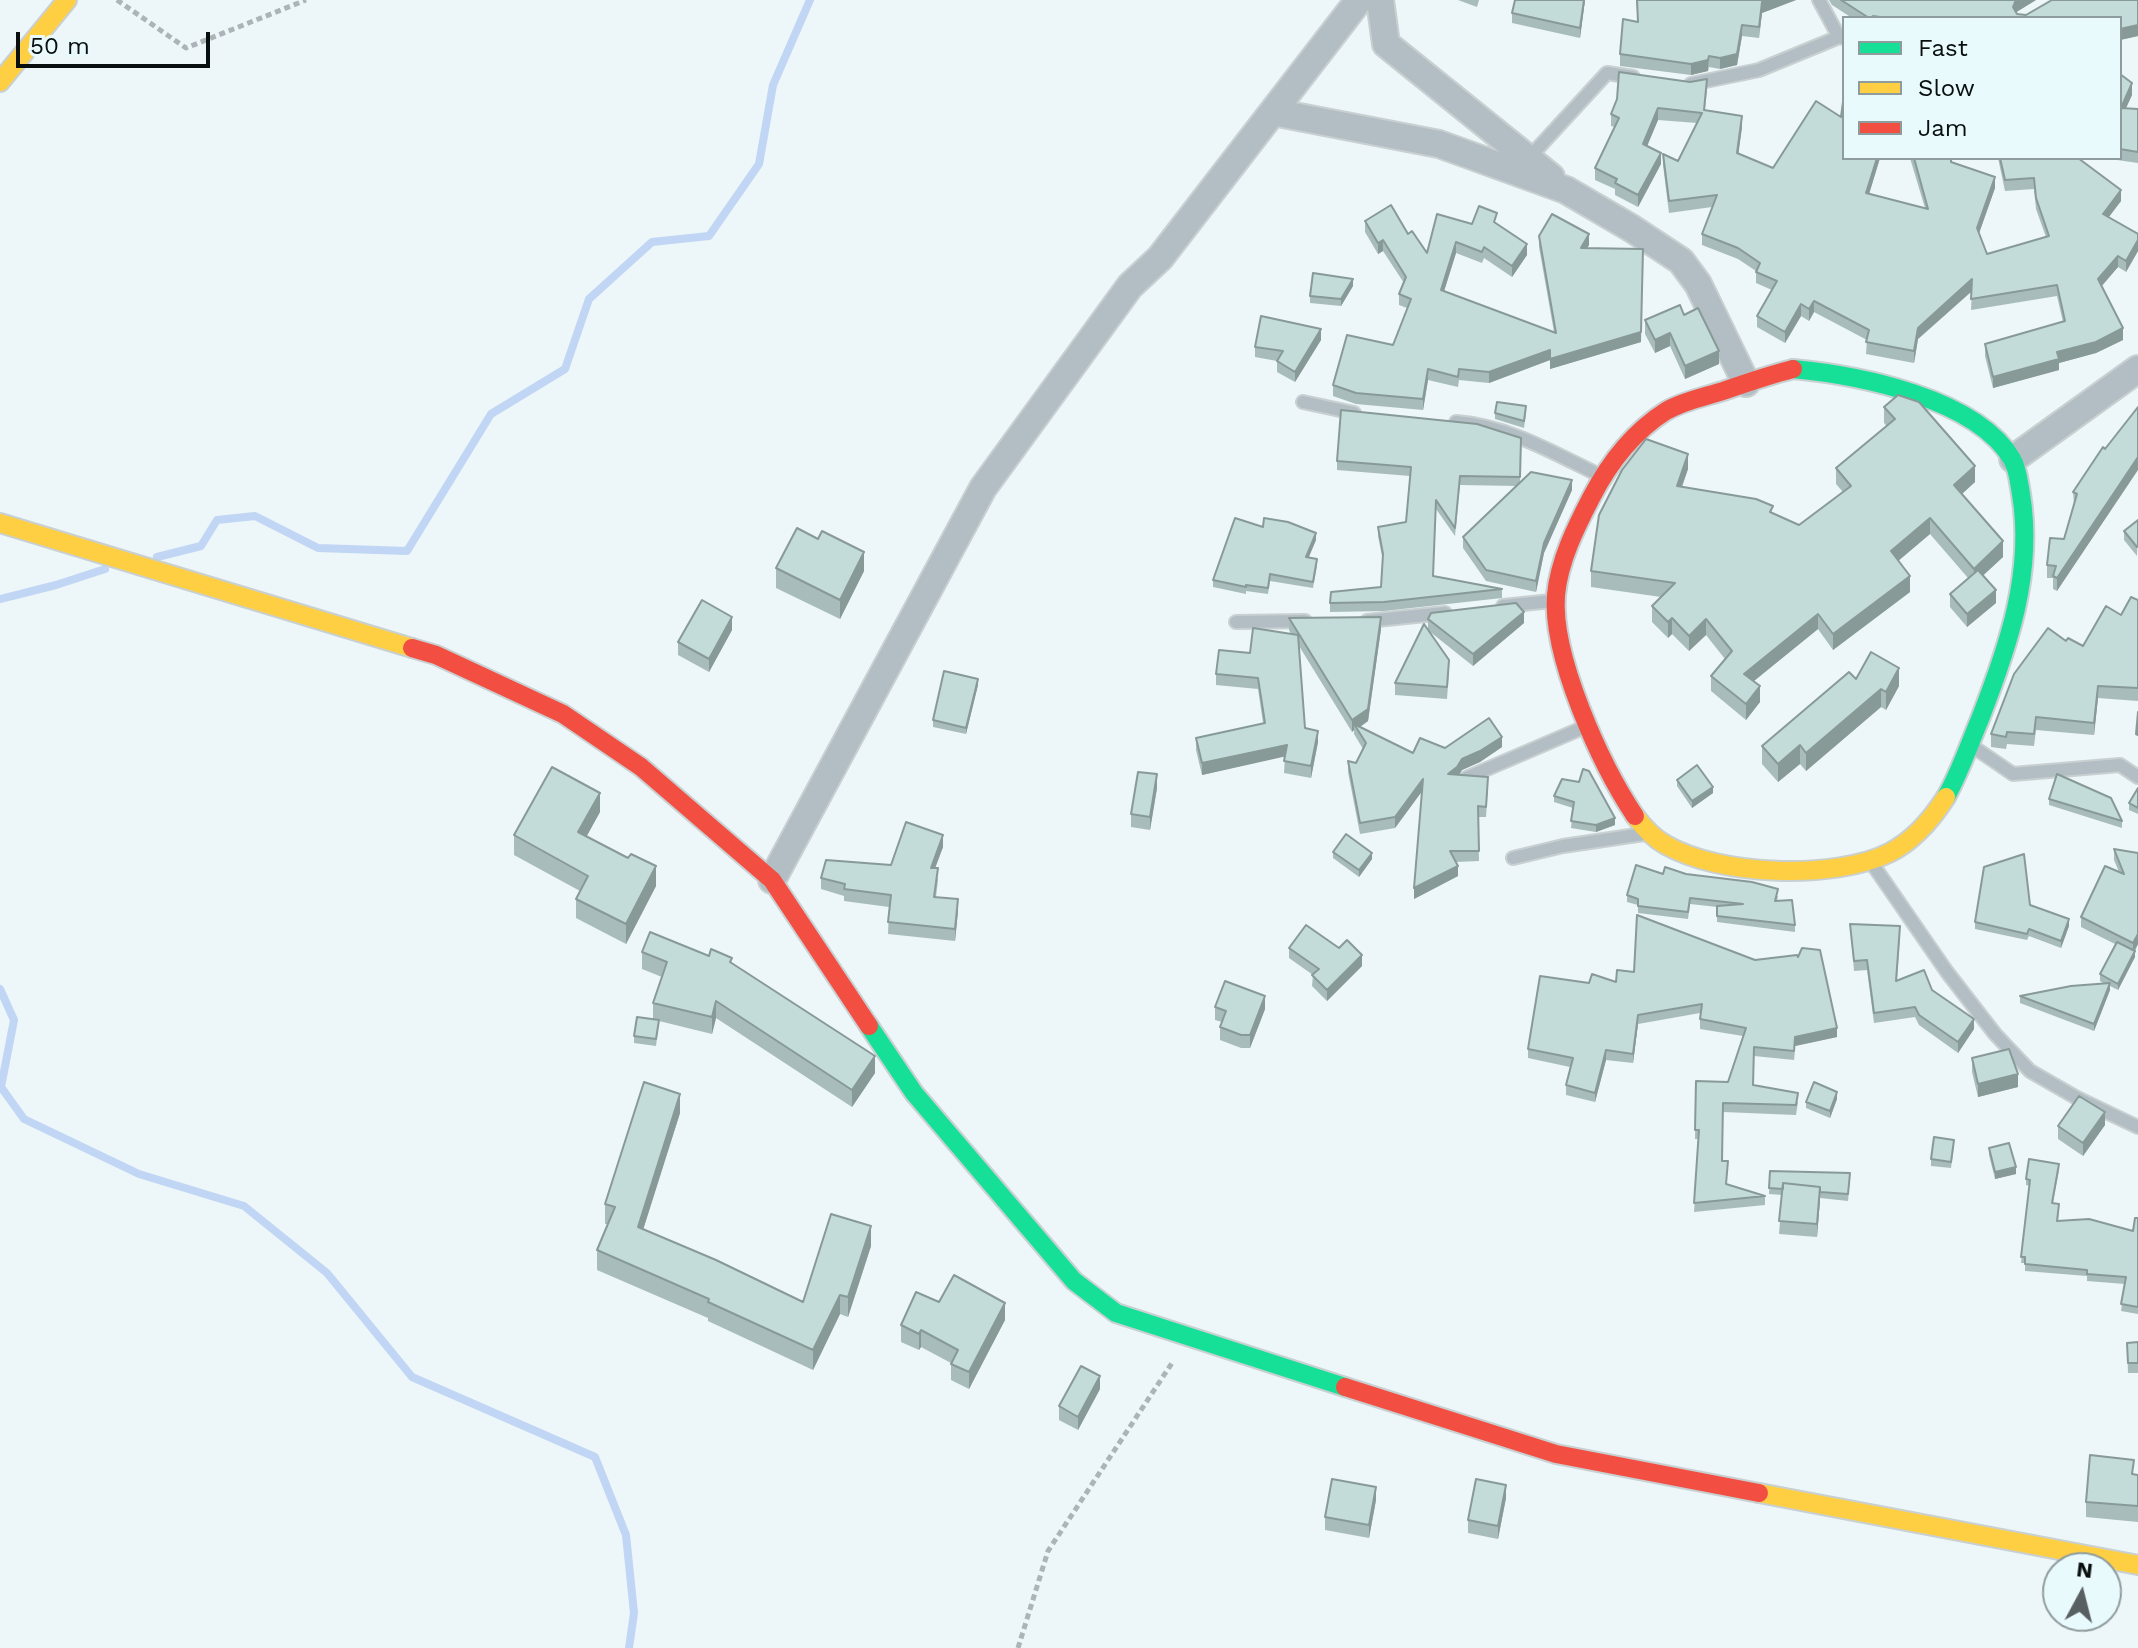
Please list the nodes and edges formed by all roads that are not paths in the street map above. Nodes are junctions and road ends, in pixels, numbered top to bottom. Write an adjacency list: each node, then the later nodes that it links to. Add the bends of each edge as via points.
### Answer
1 (67, 0): 7 (street)
2 (1359, 0): 9 (street)
3 (1380, 0): 10 (street, via 1386,44)
4 (1819, 0): 5 (lane)
5 (1842, 38): 8 (lane, via 1759,70 1691,84)
6 (1649, 79): 10 (lane, via 1607,73)
7 (0, 82)
8 (1677, 82)
9 (1273, 112): 11 (street, via 1439,144); 33 (street, via 1160,258 1130,286 983,488)
10 (1528, 159): 11 (street)
11 (1566, 190): 13 (street, via 1681,261 1698,284)
12 (2135, 377): 17 (street)
13 (1746, 383): 17 (street, via 1793,369 1863,378 1962,413); 18 (street, via 1671,408 1638,433)
14 (1303, 402): 15 (lane)
15 (1368, 415)
16 (1449, 422): 18 (lane, via 1520,436)
17 (2013, 459): 27 (street, via 2023,501 2023,583 1998,672)
18 (1601, 476): 20 (street, via 1560,572)
19 (0, 523): 33 (street, via 436,655 563,714 641,767)
20 (1555, 600): 21 (lane); 26 (street, via 1561,644)
21 (1493, 608)
22 (1462, 611): 24 (lane)
23 (1325, 621): 25 (lane)
24 (1354, 621)
25 (1236, 622)
26 (1590, 725): 29 (lane); 30 (street, via 1610,777)
27 (1970, 744): 28 (lane, via 2013,774 2120,765); 32 (street, via 1946,798 1919,831 1892,852)
28 (2138, 777)
29 (1466, 778)
30 (1647, 834): 31 (lane); 32 (street, via 1709,862 1824,869)
31 (1513, 858)
32 (1869, 860): 34 (lane, via 1947,972 2030,1071)
33 (772, 880): 35 (street, via 914,1093 1074,1281 1116,1313 1556,1454)
34 (2138, 1127)
35 (2138, 1565)

